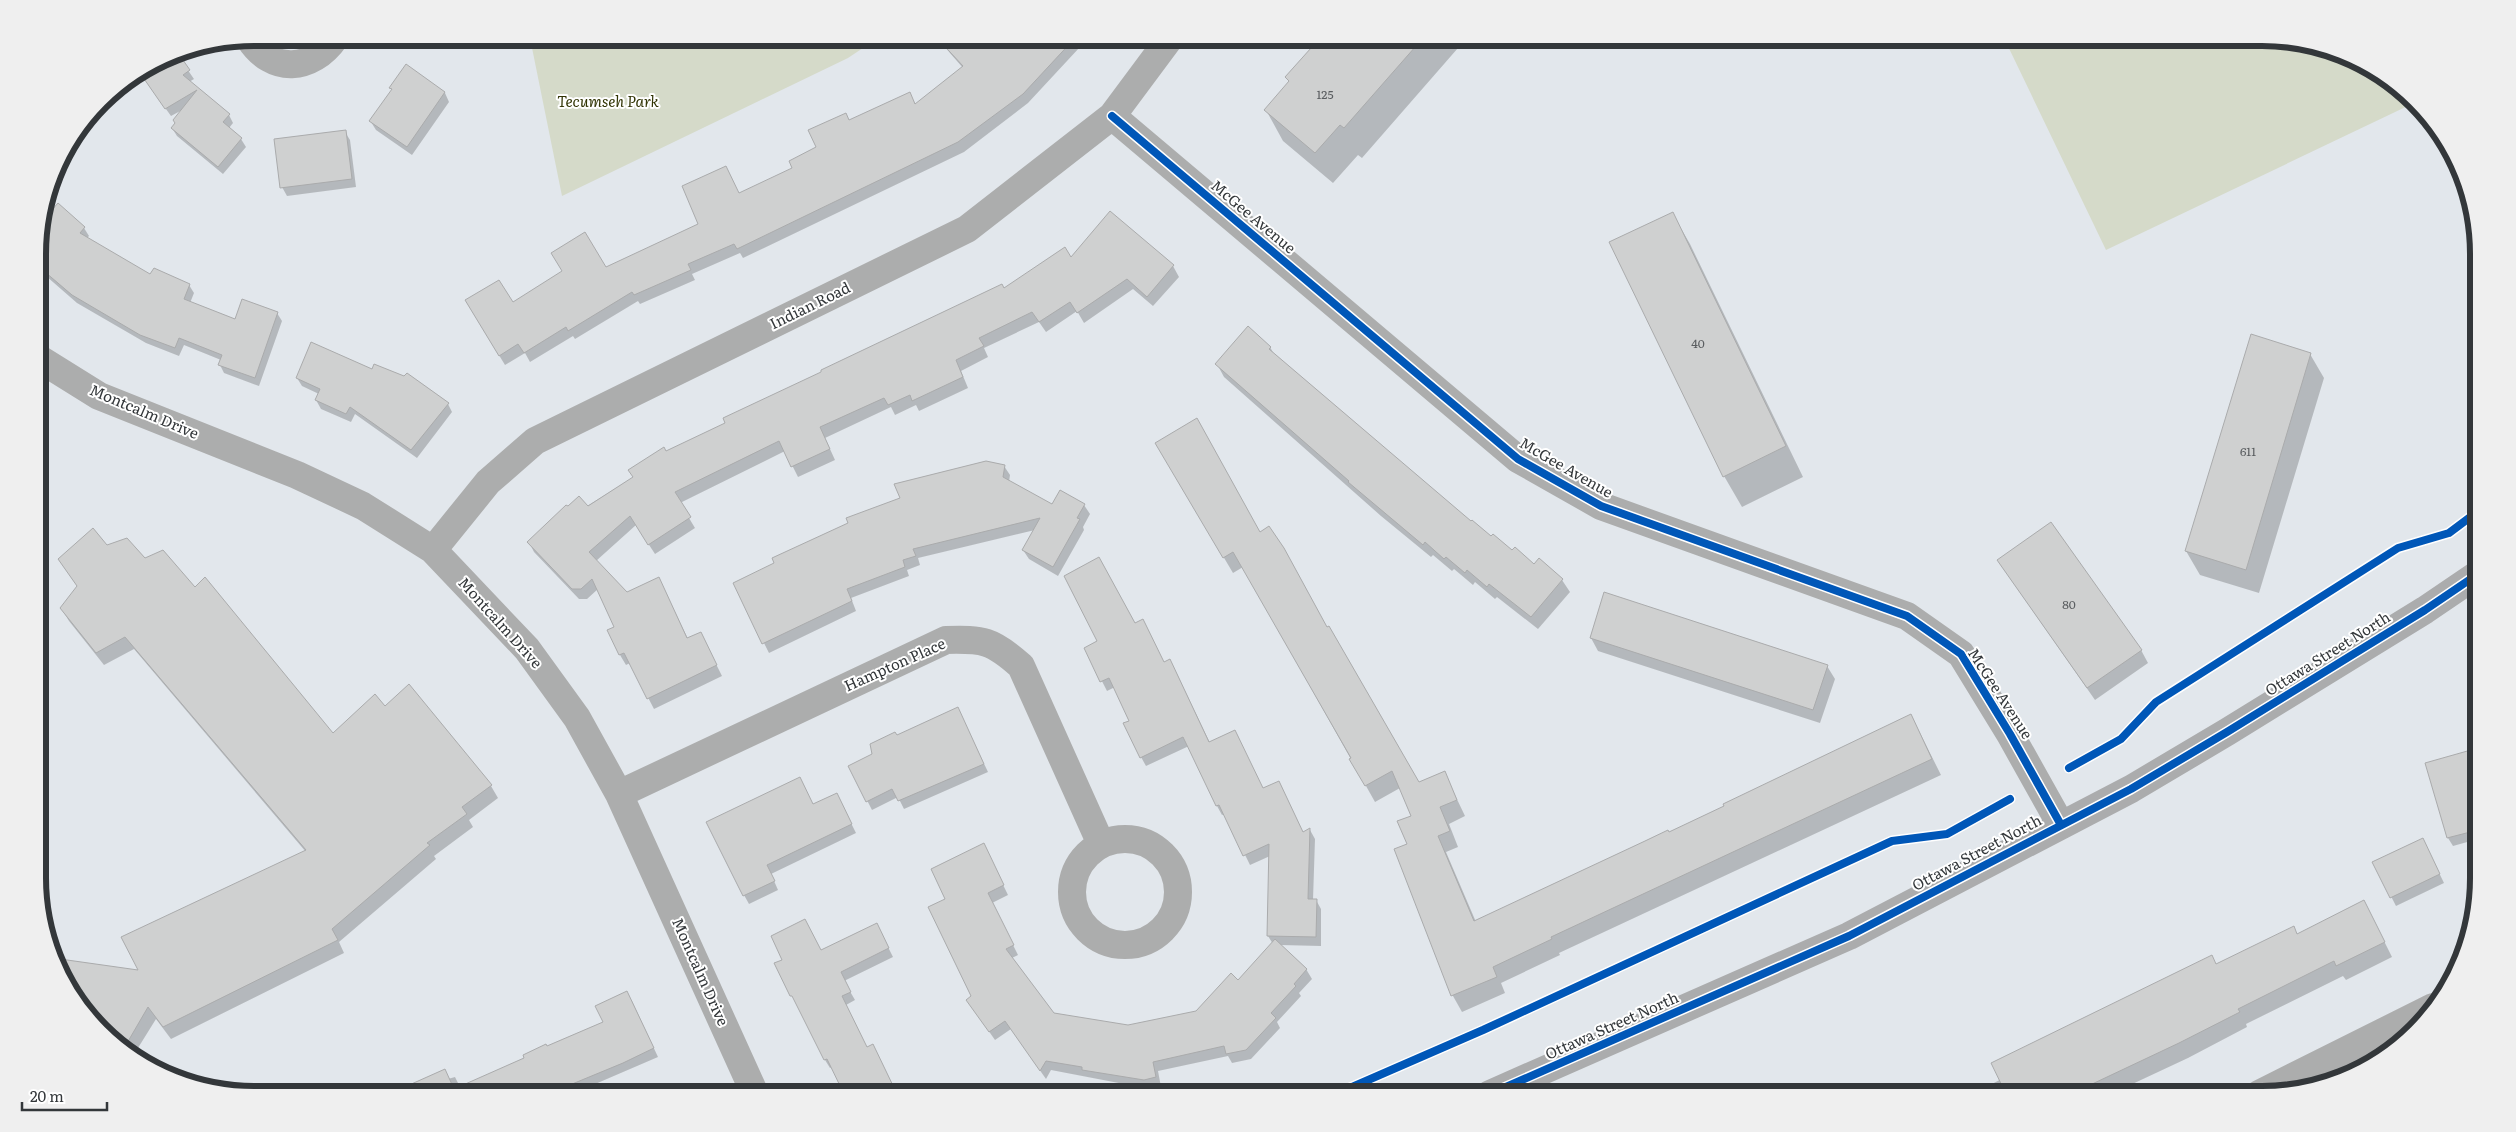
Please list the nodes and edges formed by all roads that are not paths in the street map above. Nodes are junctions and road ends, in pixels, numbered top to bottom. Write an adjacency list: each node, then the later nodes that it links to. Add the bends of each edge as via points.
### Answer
1 (254, 46): 2 (street, via 266,58 282,64 311,61)
2 (329, 46)
3 (1164, 46): 4 (street, Indian Road)
4 (1112, 116): 6 (street, Indian Road, via 967,229 534,441 488,482); 9 (street, McGee Avenue, via 1518,459 1601,506 1907,616 1961,654)
5 (46, 363): 6 (street, Montcalm Drive, via 99,396 297,475 363,506)
6 (433, 550): 8 (street, Montcalm Drive, via 527,649 577,718)
7 (2470, 579): 9 (main road, Ottawa Street North, via 2227,732 2131,789)
8 (619, 794): 10 (street, Hampton Place, via 946,640 979,639 1002,649 1021,666); 13 (street, Montcalm Drive)
9 (2061, 825): 14 (main road, Ottawa Street North, via 1849,936)
10 (1102, 844)
11 (2418, 1015): 12 (street)
12 (2277, 1085)
13 (743, 1086)
14 (1508, 1086)

